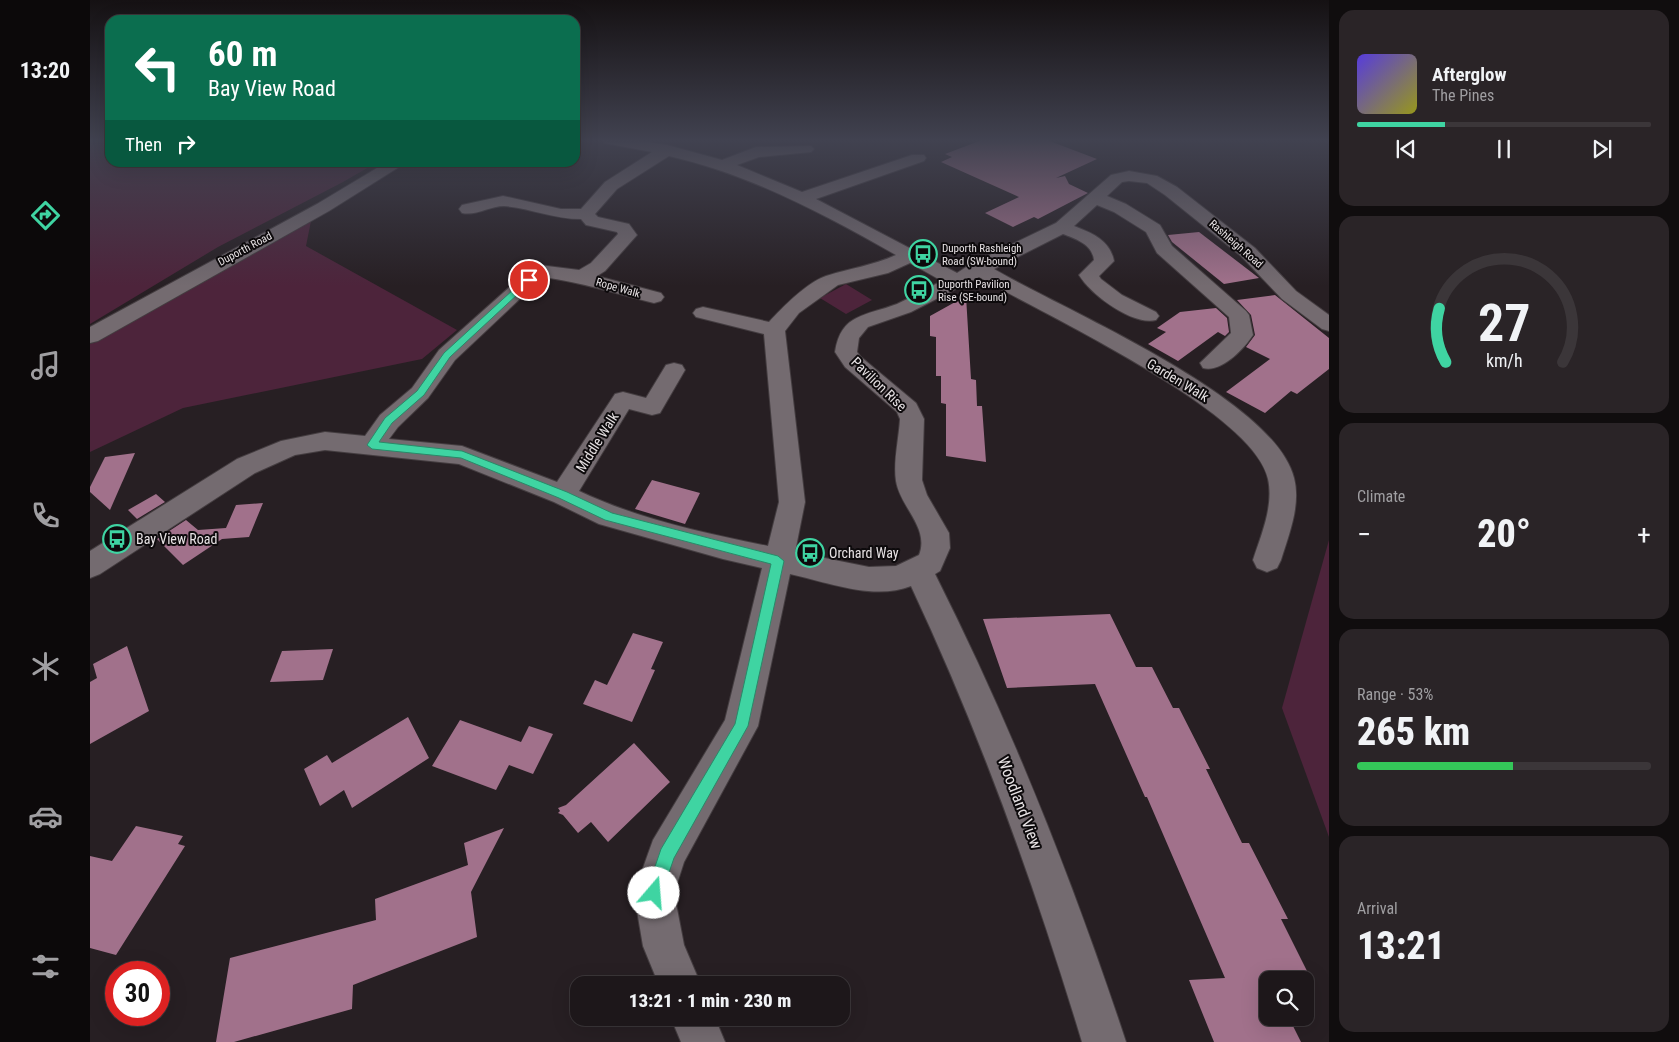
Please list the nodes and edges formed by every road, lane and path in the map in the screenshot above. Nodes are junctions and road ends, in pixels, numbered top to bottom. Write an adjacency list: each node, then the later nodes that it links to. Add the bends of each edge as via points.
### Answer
1 (356, 189): 21 (street, Duporth Road)
2 (609, 189): 10 (street, via 591,204)
3 (778, 189): 7 (street)
4 (828, 189): 7 (street)
5 (1106, 189): 8 (street, Rashleigh Road)
6 (1167, 189): 19 (street, Rashleigh Road, via 1248,252 1289,295)
7 (801, 198): 12 (street)
8 (1096, 198): 11 (street, Rashleigh Road); 22 (street, via 1154,229 1164,249 1239,315 1242,335)
9 (468, 209): 10 (street, via 503,202 562,214)
10 (586, 214): 14 (street, via 592,221 623,228 628,235 598,267)
11 (1062, 227): 13 (street, Rashleigh Road); 18 (street, via 1101,247 1104,261 1089,275 1092,284)
12 (910, 255): 15 (street); 20 (street, via 881,269 831,281 792,309)
13 (978, 268): 15 (street, Rashleigh Road); 26 (street, Garden Walk, via 1165,372 1226,409 1252,431 1279,469 1283,492)
14 (582, 276): 16 (street, Rope Walk, via 598,284); 24 (street, Rope Walk, via 539,271 447,355 420,393 389,421)
15 (955, 280): 29 (street, Pavilion Rise, via 904,308 860,323 848,336 846,352 853,362 898,399 912,419 909,480 914,496 935,532 936,548 930,563)
16 (654, 297)
17 (703, 313): 20 (street)
18 (1149, 316)
19 (1329, 325)
20 (774, 330): 27 (street, via 792,502)
21 (90, 336)
22 (1211, 363)
23 (674, 370): 25 (street, Middle Walk, via 652,407 623,400)
24 (372, 445): 25 (street, via 462,455); 28 (street, via 326,441 290,448 246,466)
25 (563, 495): 27 (street, via 610,517)
26 (1267, 560)
27 (778, 561): 29 (street, via 869,579 899,578); 30 (street, via 741,726 667,854 654,893 664,946)
28 (90, 566)
29 (918, 570): 33 (street, Woodland View, via 997,743 1084,976)
30 (676, 976)
31 (696, 1026): 32 (street)
32 (703, 1042)
33 (1104, 1042)

